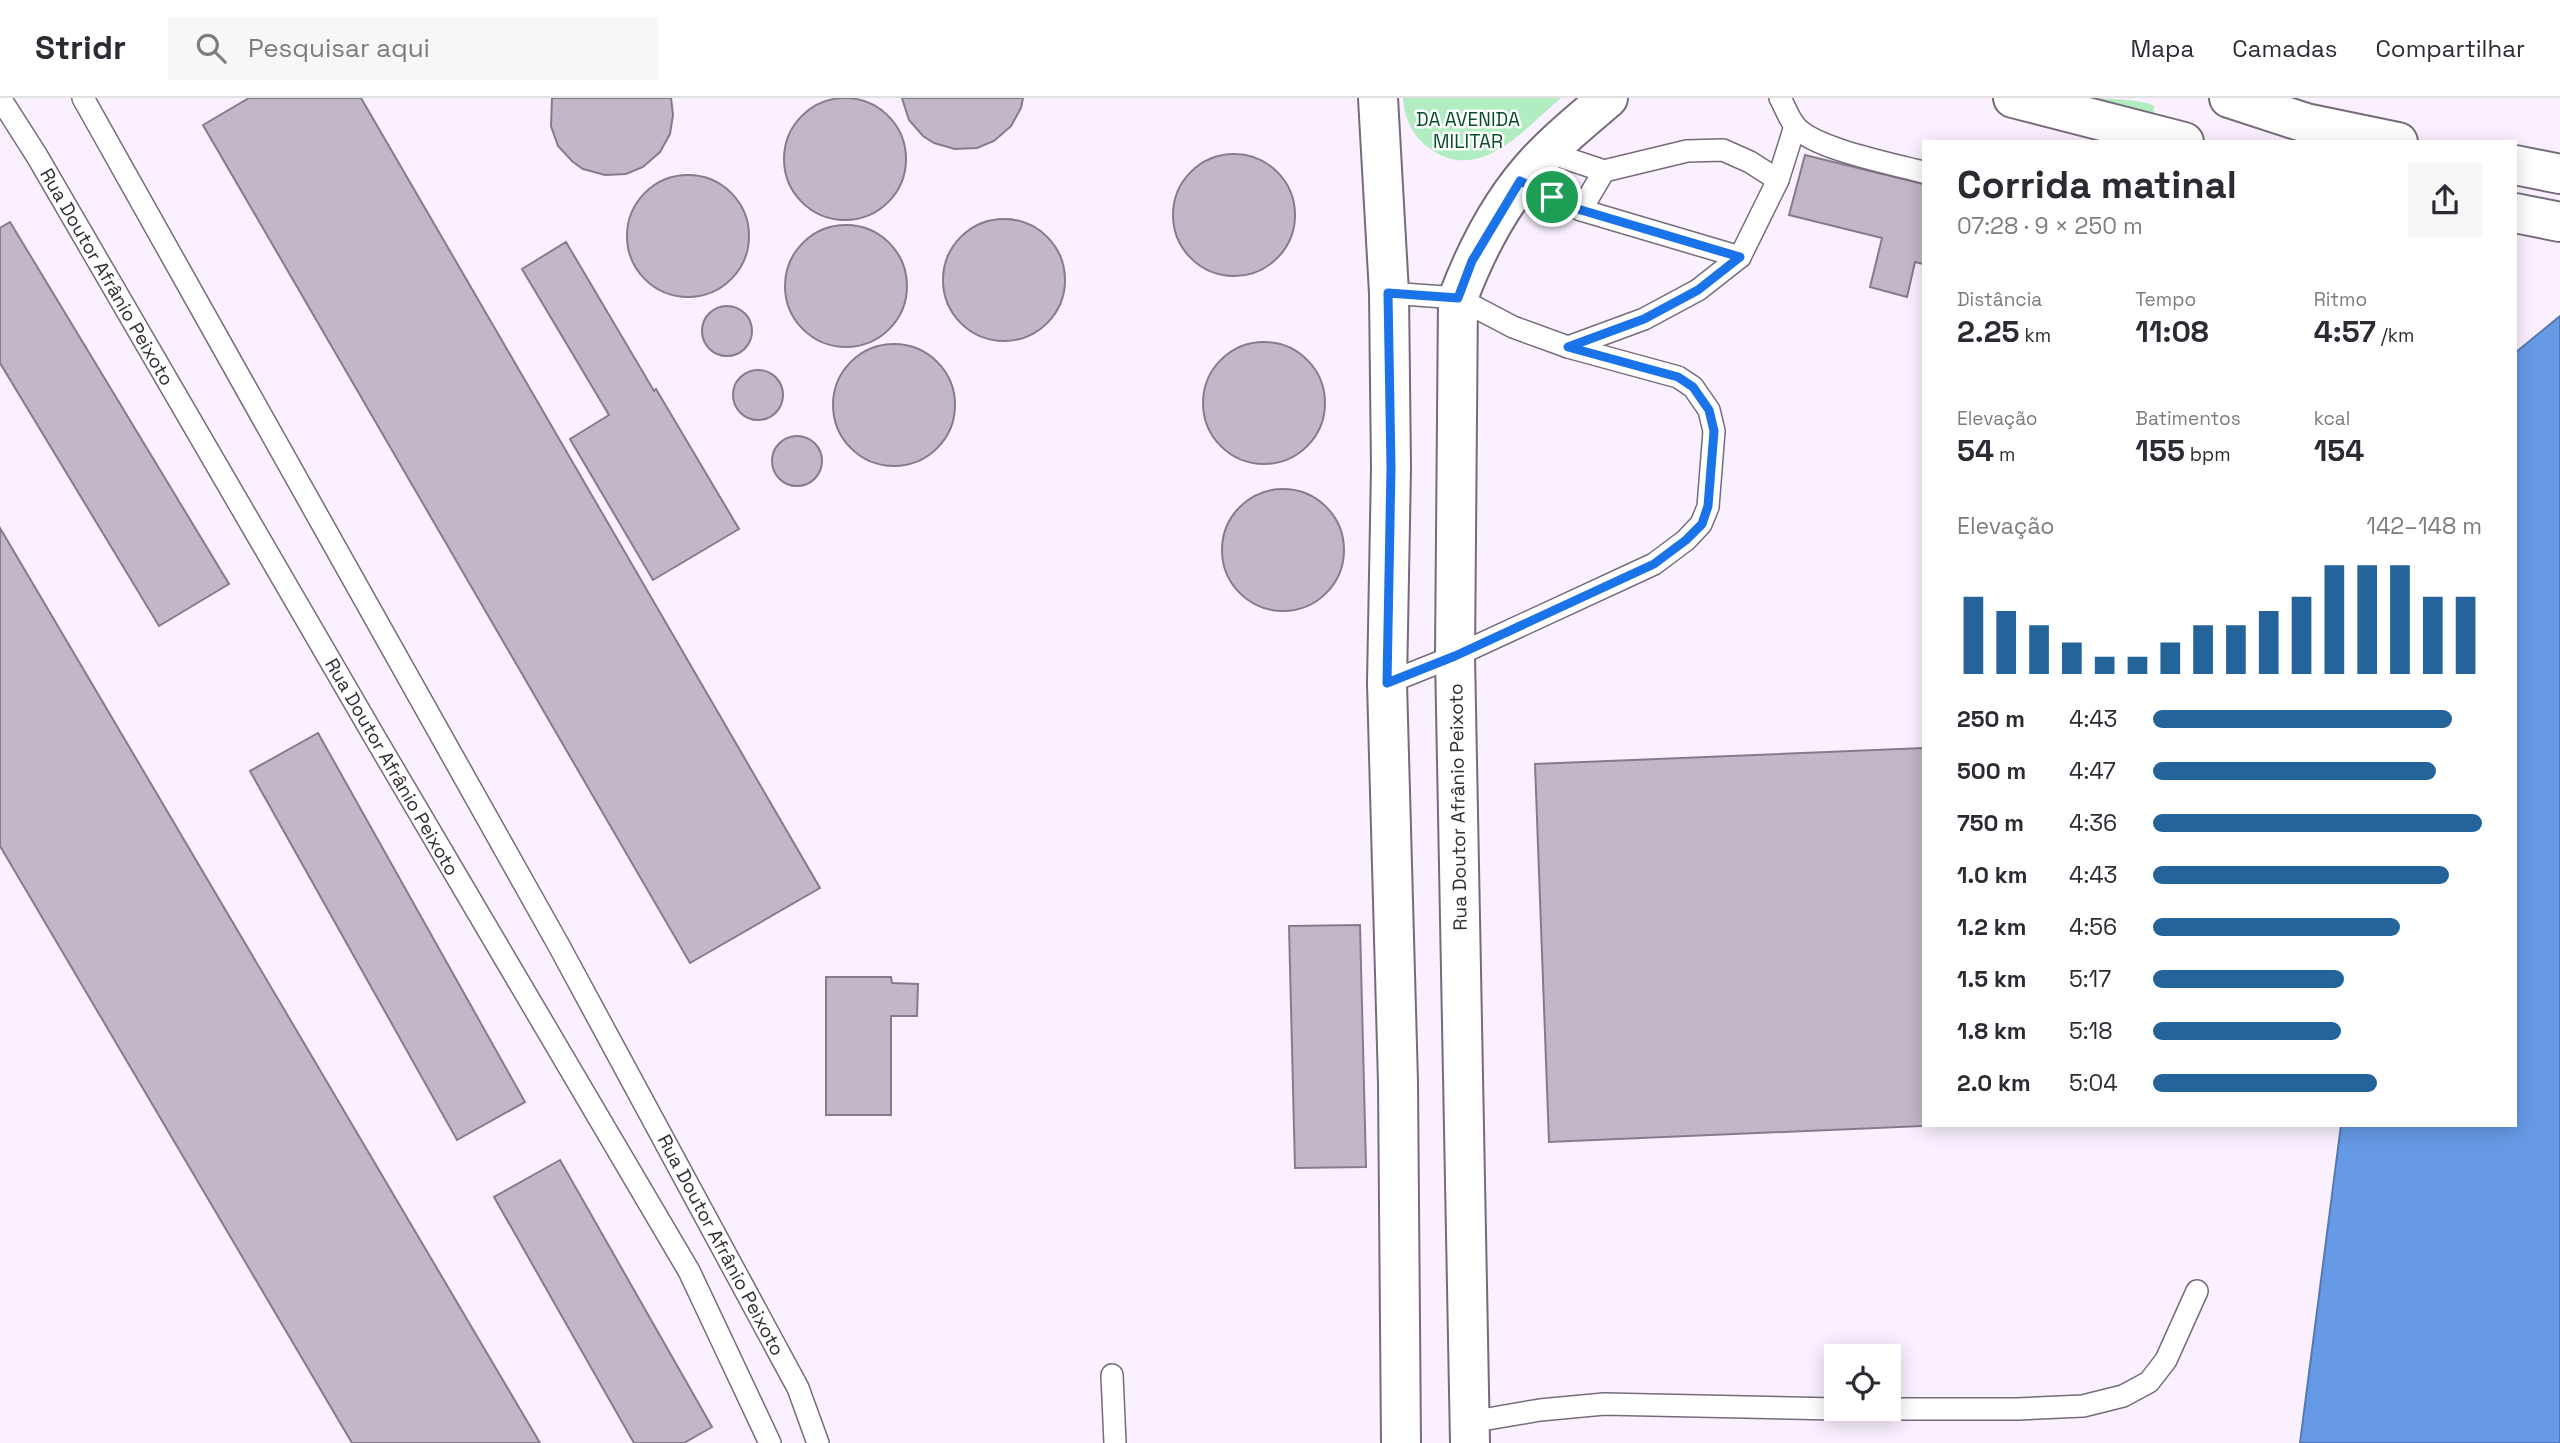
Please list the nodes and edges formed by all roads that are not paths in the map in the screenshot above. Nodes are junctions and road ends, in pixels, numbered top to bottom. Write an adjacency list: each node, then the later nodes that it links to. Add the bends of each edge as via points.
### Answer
1 (0, 98): 31 (lane, Rua Doutor Afrânio Peixoto, via 689,1271)
2 (83, 98): 32 (lane, Rua Doutor Afrânio Peixoto, via 558,944 798,1388)
3 (1378, 98): 21 (street)
4 (1608, 98): 12 (street, Rua Doutor Afrânio Peixoto)
5 (1780, 98): 9 (lane)
6 (2013, 98): 10 (street)
7 (2229, 98): 8 (street)
8 (2296, 111): 11 (street)
9 (1794, 126): 14 (lane, via 1830,146); 15 (lane)
10 (2177, 140)
11 (2391, 140)
12 (1546, 152): 13 (lane); 16 (street, Rua Doutor Afrânio Peixoto)
13 (1604, 171): 15 (lane, via 1688,151 1723,150); 17 (lane)
14 (1922, 172)
15 (1777, 180): 20 (lane)
16 (1520, 181): 17 (lane); 22 (street, Rua Doutor Afrânio Peixoto, via 1472,261)
17 (1581, 210): 20 (lane)
18 (2517, 213): 19 (street)
19 (2560, 222)
20 (1740, 257): 23 (lane, via 1698,290 1644,319)
21 (1388, 293): 22 (lane); 25 (street)
22 (1458, 298): 23 (lane, via 1513,327); 24 (street, Rua Doutor Afrânio Peixoto)
23 (1568, 347): 24 (lane, via 1678,377 1693,387 1709,410 1714,431 1708,506 1702,524 1654,564)
24 (1455, 656): 25 (lane); 30 (street, Rua Doutor Afrânio Peixoto)
25 (1387, 683): 34 (street, via 1398,1083)
26 (2197, 1291): 29 (lane, via 2166,1360 2149,1382 2123,1396 2083,1406)
27 (1112, 1375): 33 (lane)
28 (1824, 1409): 30 (lane, via 1604,1404 1540,1410)
29 (1901, 1409)
30 (1470, 1433)
31 (770, 1443)
32 (818, 1443)
33 (1115, 1443)
34 (1401, 1443)

